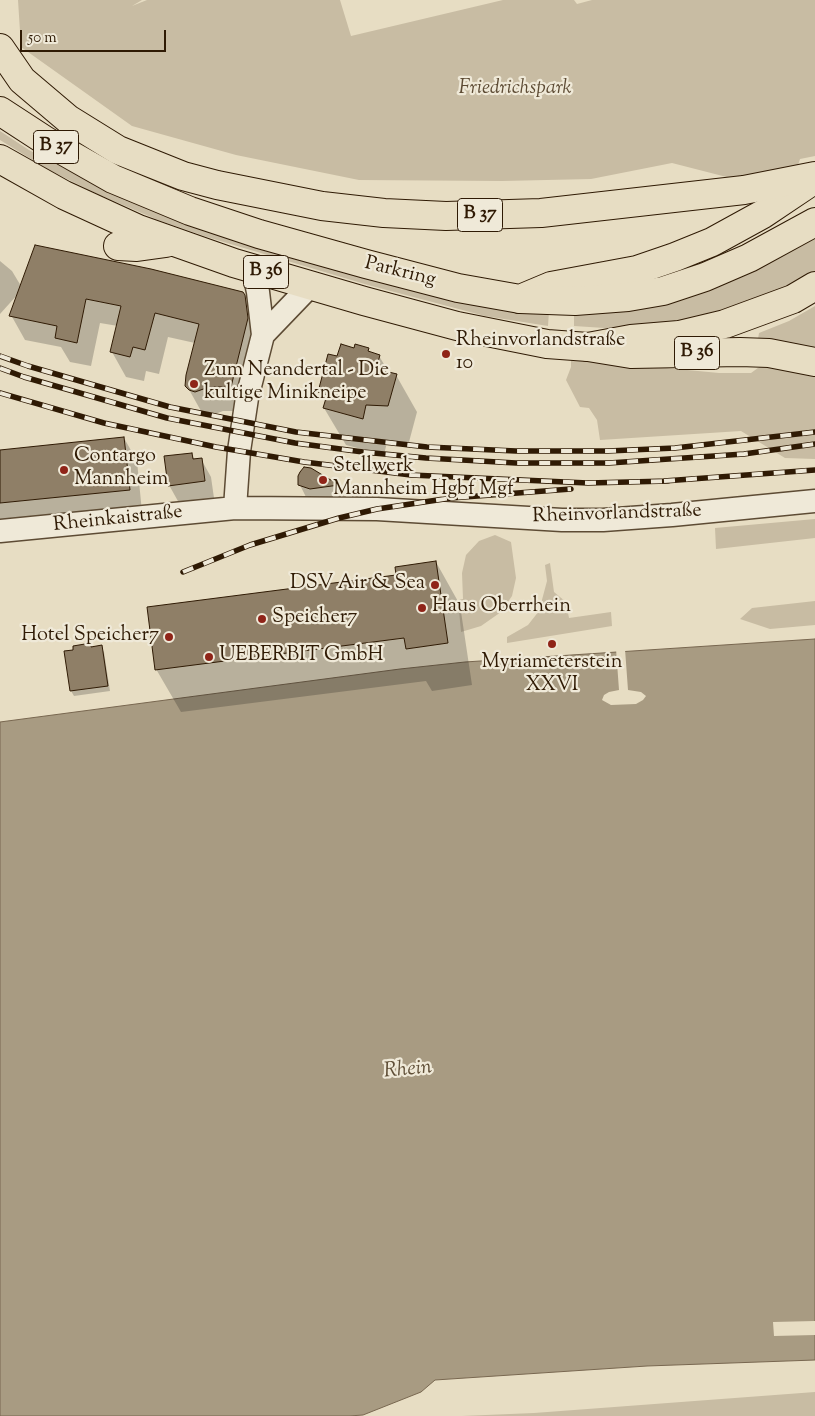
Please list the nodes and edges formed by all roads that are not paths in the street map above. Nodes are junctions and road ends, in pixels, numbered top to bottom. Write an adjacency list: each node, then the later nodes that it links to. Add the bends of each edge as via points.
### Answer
1 (0, 48): 4 (main road, B 37, via 22,80 68,120 118,150 183,176 322,206 446,216 541,213 744,190)
2 (0, 111): 11 (main road, Parkring / B 37, via 113,179 190,211 259,234 458,288 520,299)
3 (0, 159): 6 (main road, Parkring / B 36, via 64,195)
4 (815, 177): 11 (main road, via 763,214 703,246)
5 (815, 222): 11 (main road, Parkring / B 37, via 749,258 663,291 628,297)
6 (175, 242): 7 (main road); 8 (main road, Parkring / B 36)
7 (118, 246)
8 (253, 268): 9 (main road, Parkring / B 36); 12 (street)
9 (311, 286): 12 (street); 13 (main road, Parkring / B 36, via 457,326)
10 (815, 286): 13 (main road, via 794,299 725,324 680,335)
11 (563, 292)
12 (263, 335): 16 (street, via 247,398)
13 (569, 346): 14 (main road, B 36, via 631,354 770,353)
14 (810, 360)
15 (815, 501): 16 (street, Rheinvorlandstraße, via 643,517 562,520 377,509)
16 (235, 508): 17 (street, Rheinkaistraße)
17 (0, 531)

